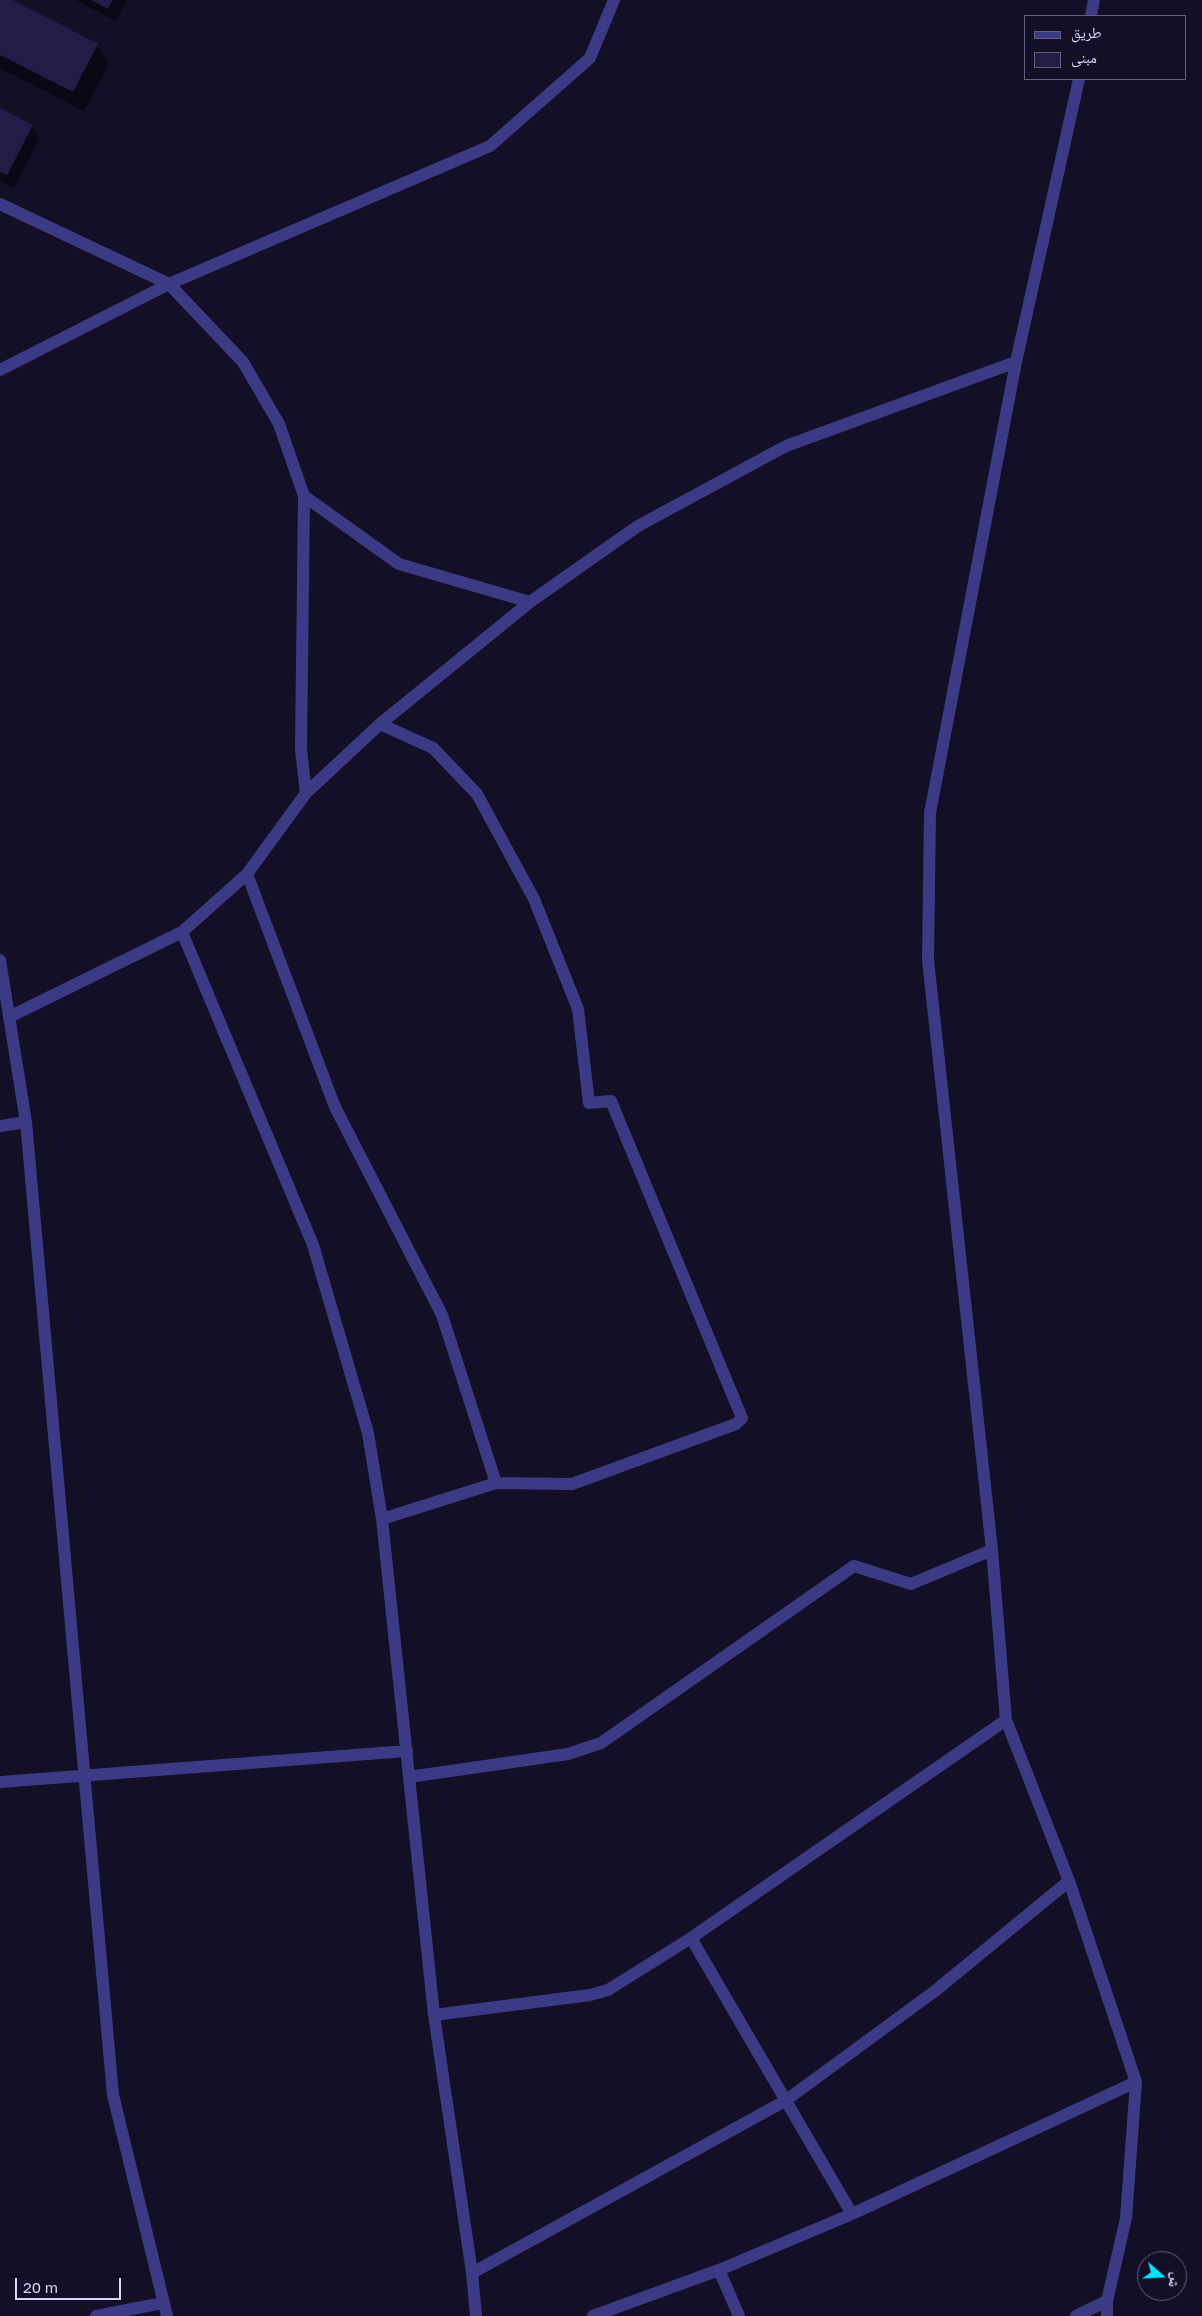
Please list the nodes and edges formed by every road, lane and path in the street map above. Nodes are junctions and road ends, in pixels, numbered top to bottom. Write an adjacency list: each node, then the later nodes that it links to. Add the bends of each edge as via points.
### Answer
1 (614, 0): 6 (street, via 590,58 490,146)
2 (1094, 0): 3 (street)
3 (1091, 15)
4 (1079, 80): 7 (street)
5 (0, 204): 6 (street)
6 (169, 284): 8 (street); 9 (street, via 242,362 279,424)
7 (1016, 362): 10 (street, via 786,446 638,526); 21 (street, via 930,813 928,960)
8 (0, 370)
9 (304, 496): 10 (street, via 399,564); 12 (street, via 301,750)
10 (530, 602): 11 (street)
11 (380, 724): 12 (street); 19 (street, via 433,748 477,794 534,899 578,1009 589,1103 610,1101 742,1418 736,1424 572,1484)
12 (306, 793): 13 (street)
13 (247, 874): 14 (street); 19 (street, via 335,1107 442,1315)
14 (182, 932): 16 (street); 20 (street, via 313,1245 368,1433)
15 (0, 960): 16 (street)
16 (9, 1017): 17 (street)
17 (26, 1122): 18 (street); 24 (street)
18 (0, 1126)
19 (496, 1483): 20 (street)
20 (382, 1518): 23 (street)
21 (992, 1550): 22 (street); 25 (street, via 911,1584 854,1566 602,1743 568,1754)
22 (1006, 1720): 27 (street); 28 (street)
23 (406, 1752): 24 (street); 25 (street)
24 (86, 1774): 26 (street); 36 (street, via 113,2094)
25 (409, 1777): 29 (street)
26 (0, 1782)
27 (1069, 1881): 30 (street); 31 (street, via 935,1991)
28 (691, 1938): 29 (street, via 608,1990); 31 (street)
29 (434, 2015): 34 (street)
30 (1136, 2082): 32 (street); 35 (street, via 1126,2218)
31 (785, 2101): 32 (street); 34 (street)
32 (852, 2214): 33 (street)
33 (718, 2270): 40 (street); 41 (street)
34 (472, 2273): 39 (street)
35 (1107, 2301): 42 (street); 43 (street)
36 (163, 2303): 37 (street); 38 (street)
37 (96, 2316)
38 (167, 2316)
39 (476, 2316)
40 (593, 2316)
41 (739, 2316)
42 (1076, 2316)
43 (1107, 2316)

